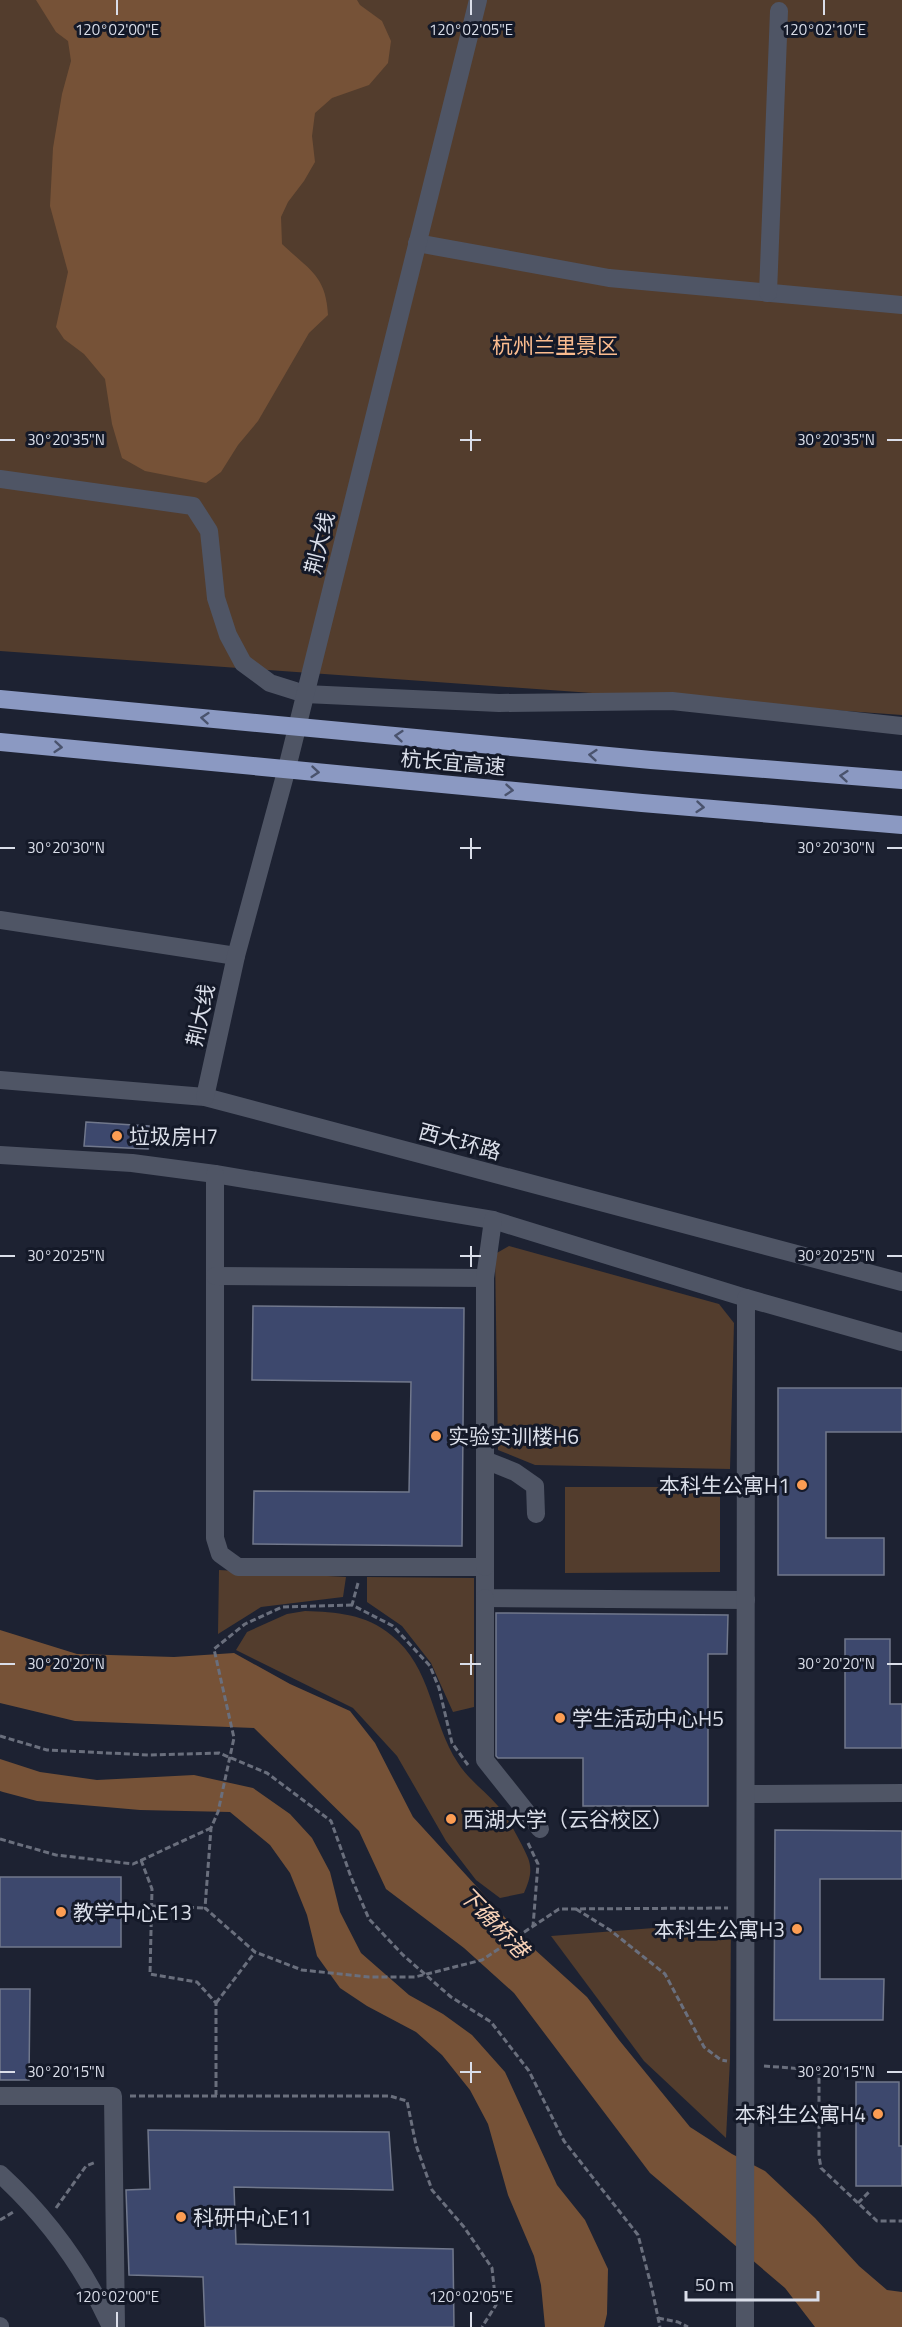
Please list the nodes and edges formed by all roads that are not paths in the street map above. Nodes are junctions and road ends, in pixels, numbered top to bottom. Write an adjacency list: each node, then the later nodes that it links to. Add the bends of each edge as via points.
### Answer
1 (478, 0): 3 (street, 荆大线)
2 (778, 10): 4 (street)
3 (417, 243): 4 (street, via 609,278); 7 (street, 荆大线)
4 (768, 293): 5 (street)
5 (902, 305)
6 (0, 479): 7 (street, via 193,506 209,531 216,598 228,635 243,663 270,683)
7 (304, 694): 9 (street, via 499,703 672,701); 14 (street, 荆大线, via 288,768)
8 (0, 699): 11 (highway, 杭长宜高速, one-way to 8)
9 (902, 726)
10 (0, 742): 12 (highway, 杭长宜高速, one-way to 12)
11 (902, 780)
12 (902, 825)
13 (0, 920): 14 (street)
14 (236, 956): 16 (street, 荆大线)
15 (0, 1080): 16 (street, 西大环路)
16 (205, 1097): 22 (street, 西大环路)
17 (0, 1155): 18 (street, via 132,1163)
18 (215, 1174): 19 (street); 20 (street)
19 (493, 1220): 21 (street); 23 (street)
20 (215, 1275): 21 (street); 27 (street, via 215,1538 220,1554 238,1567)
21 (485, 1278): 25 (street)
22 (902, 1282)
23 (746, 1298): 24 (street); 29 (street)
24 (902, 1342)
25 (485, 1460): 26 (street, via 515,1472 535,1486); 27 (street)
26 (536, 1514)
27 (485, 1567): 28 (street)
28 (485, 1598): 29 (street); 32 (street, via 485,1760)
29 (746, 1600): 31 (street)
30 (902, 1793): 31 (street)
31 (746, 1794): 37 (street)
32 (532, 1833)
33 (0, 2096): 36 (street, via 113,2096)
34 (0, 2174): 35 (street, via 47,2222 83,2272)
35 (111, 2327)
36 (116, 2327)
37 (745, 2327)

